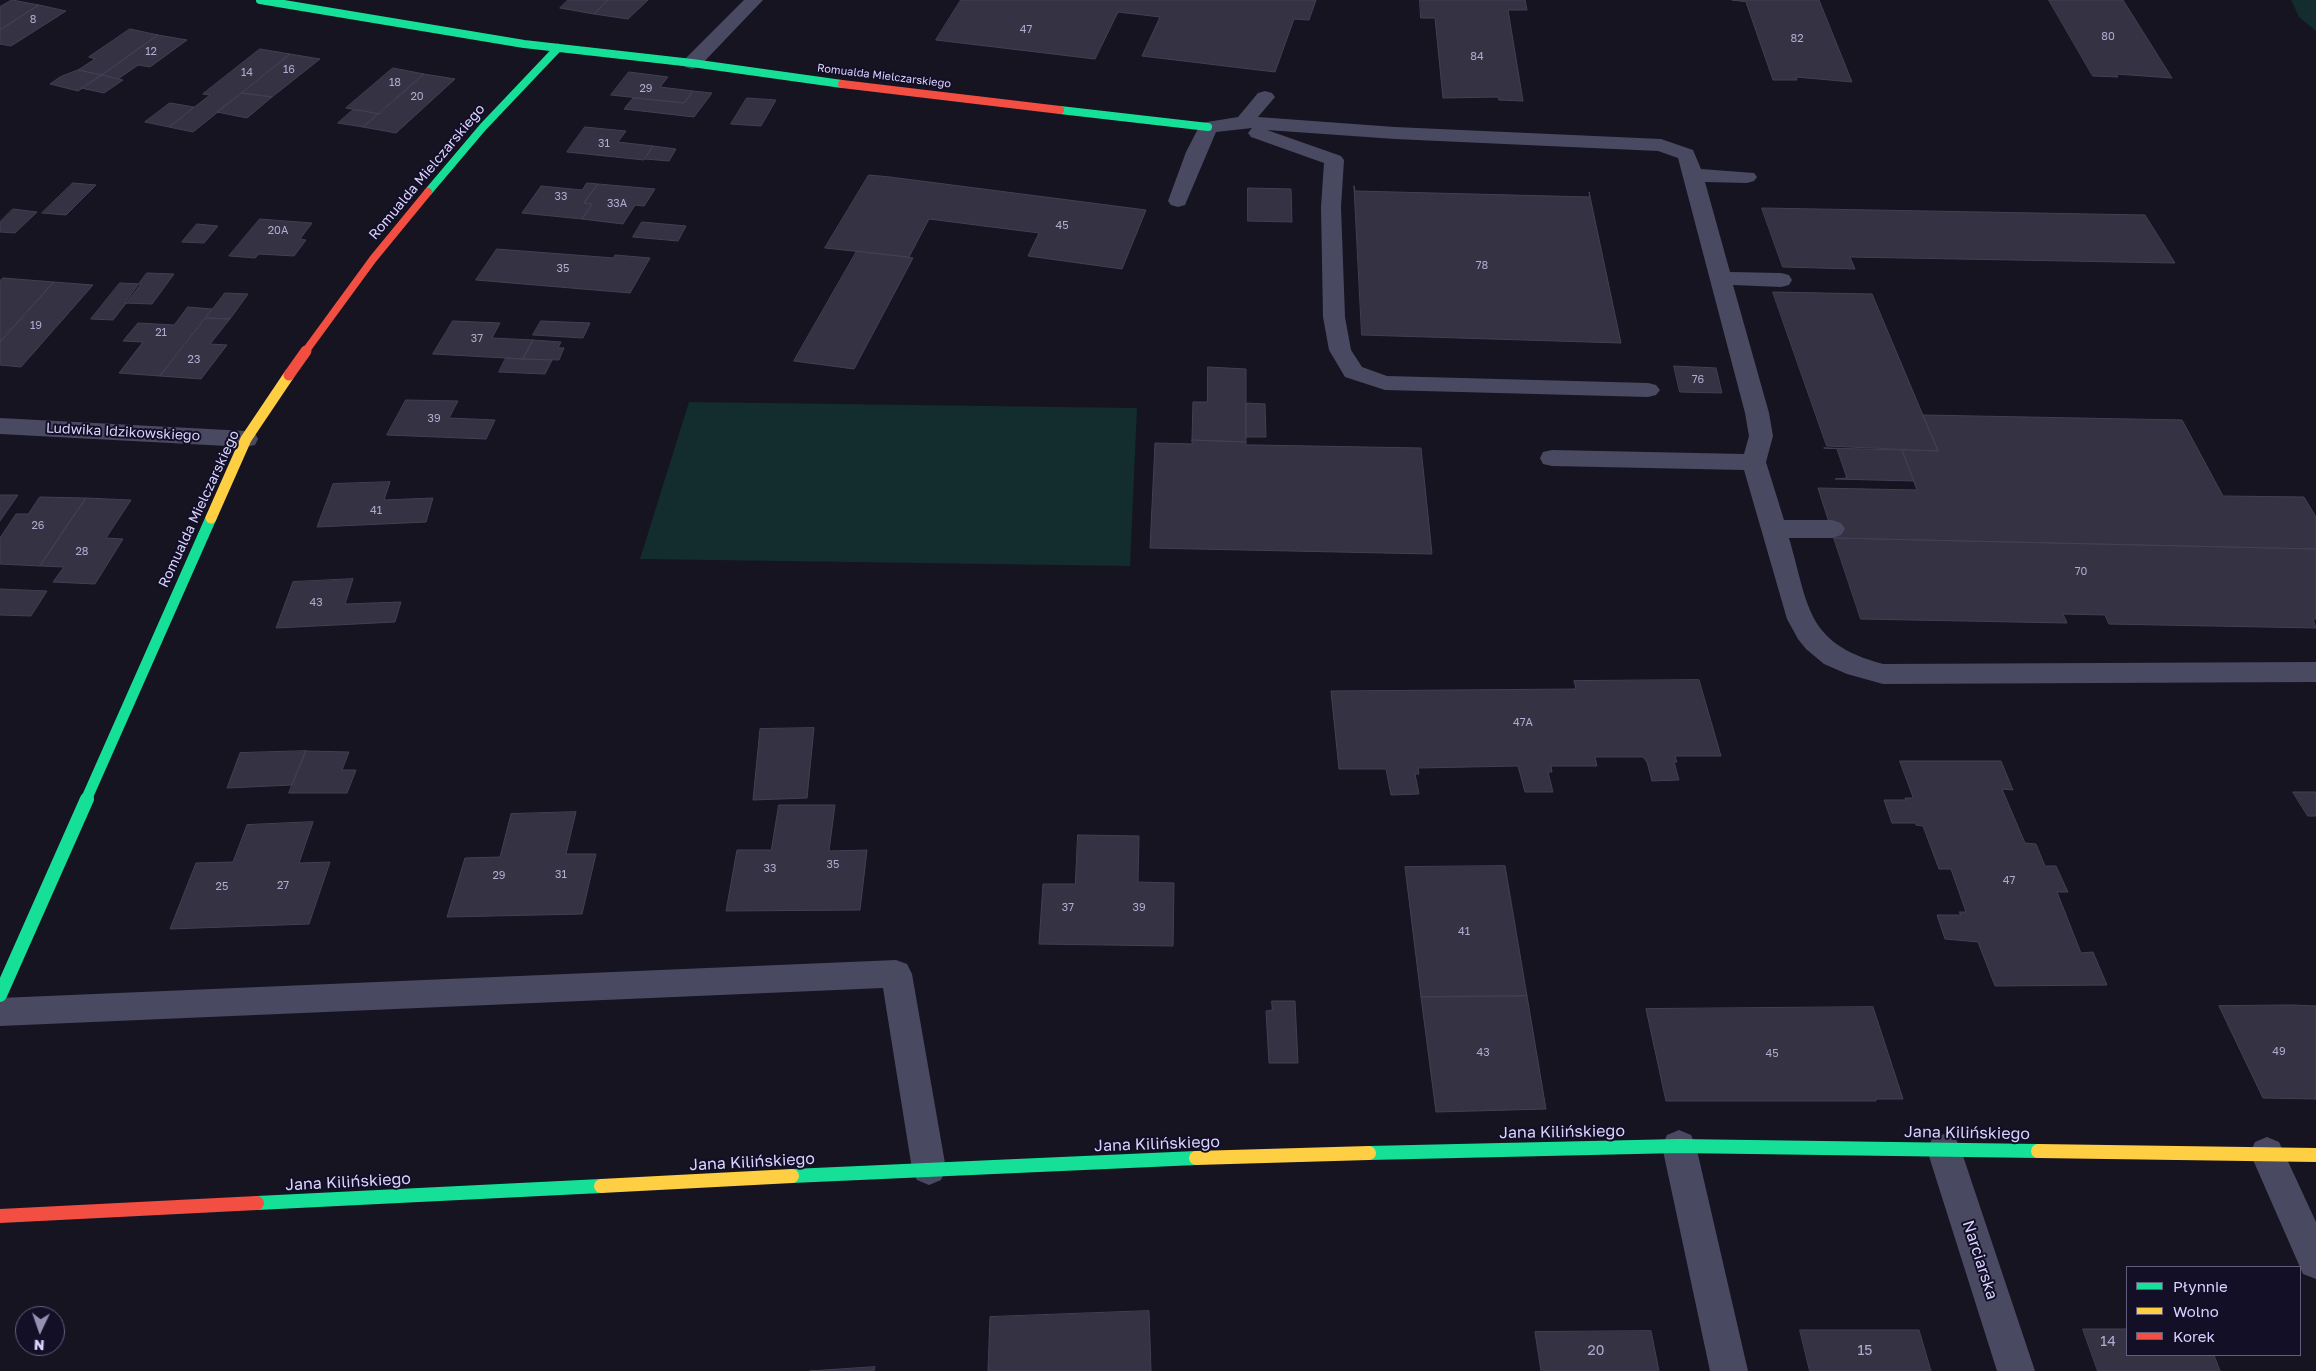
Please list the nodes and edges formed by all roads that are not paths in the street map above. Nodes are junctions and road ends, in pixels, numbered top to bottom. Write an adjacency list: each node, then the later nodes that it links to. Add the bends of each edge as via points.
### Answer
1 (260, 0): 3 (street, Romualda Mielczarskiego)
2 (754, 0): 4 (street)
3 (558, 48): 4 (street, Romualda Mielczarskiego); 15 (street, Romualda Mielczarskiego, via 483,127 389,238 320,330)
4 (692, 63): 7 (street, Romualda Mielczarskiego, via 872,88)
5 (1265, 97): 6 (street)
6 (1244, 122): 7 (street); 8 (street, via 1395,133 1661,145 1686,154)
7 (1208, 127): 10 (street); 13 (street, via 1250,130 1334,160 1331,207 1334,317 1340,350 1352,372 1386,383)
8 (1692, 175): 9 (street); 11 (street)
9 (1747, 177)
10 (1178, 201)
11 (1722, 278): 12 (street); 17 (street, via 1761,436)
12 (1781, 280)
13 (1648, 390)
14 (0, 426): 15 (street, Ludwika Idzikowskiego)
15 (246, 439): 21 (street, Romualda Mielczarskiego)
16 (1552, 458): 17 (street)
17 (1754, 462): 18 (street)
18 (1774, 529): 19 (street); 20 (street, via 1808,635 1825,652 1847,665 1883,674)
19 (1832, 529)
20 (2316, 672)
21 (0, 995)
22 (0, 1012): 27 (street, via 896,974)
23 (1679, 1146): 24 (street, Jana Kilińskiego); 27 (street, Jana Kilińskiego, via 1308,1154); 30 (street)
24 (1944, 1150): 25 (street, Jana Kilińskiego); 31 (street, Narciarska)
25 (2267, 1154): 26 (street, Jana Kilińskiego); 29 (street)
26 (2316, 1155)
27 (930, 1169): 28 (street, Jana Kilińskiego)
28 (0, 1216)
29 (2316, 1262)
30 (1729, 1371)
31 (2016, 1371)

